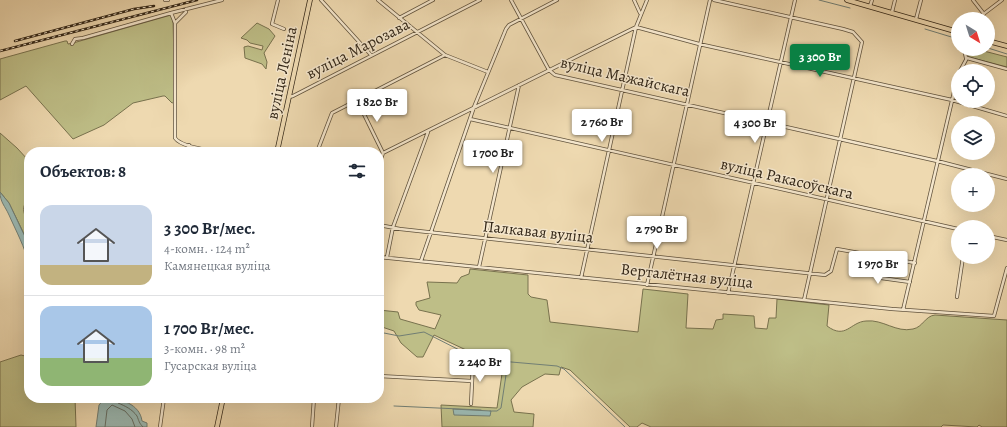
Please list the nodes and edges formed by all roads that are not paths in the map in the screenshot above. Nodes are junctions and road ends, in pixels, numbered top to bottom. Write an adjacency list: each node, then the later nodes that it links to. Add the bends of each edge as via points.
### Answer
1 (222, 0): 22 (street)
2 (278, 0): 34 (street, via 272,24)
3 (310, 0): 52 (main road, вуліца Леніна)
4 (321, 0): 41 (street)
5 (378, 0): 28 (street)
6 (433, 0): 28 (street)
7 (480, 0): 36 (street, вуліца Марозава)
8 (511, 0): 29 (street, вуліца Мажайскага)
9 (557, 0): 29 (street)
10 (634, 0): 27 (street)
11 (647, 0): 27 (street)
12 (710, 0): 39 (street)
13 (714, 0): 30 (street)
14 (795, 0): 30 (street)
15 (848, 0): 21 (main road)
16 (872, 0): 21 (street)
17 (895, 0): 23 (street)
18 (921, 0): 31 (street)
19 (973, 0): 24 (street)
20 (1002, 0): 25 (street)
21 (870, 6): 23 (main road)
22 (186, 9): 26 (street); 32 (street)
23 (892, 12): 31 (main road)
24 (982, 12)
25 (987, 12)
26 (171, 13): 32 (street); 38 (street, via 74,39)
27 (641, 13): 33 (street)
28 (399, 18): 36 (street)
29 (521, 18): 47 (street, вуліца Мажайскага); 48 (street, via 507,26)
30 (791, 18): 44 (street); 49 (street, via 853,32 862,42)
31 (916, 19): 35 (main road)
32 (175, 23): 65 (street, via 175,136 178,142)
33 (636, 27): 39 (street); 47 (street); 51 (street)
34 (284, 29)
35 (951, 30)
36 (417, 32): 41 (street, вуліца Марозава); 42 (street)
37 (995, 43): 40 (main road)
38 (72, 44)
39 (700, 44): 44 (street); 55 (street)
40 (1007, 46)
41 (371, 55): 52 (street, вуліца Марозава)
42 (445, 55): 48 (street); 53 (street)
43 (966, 58): 45 (street); 46 (street)
44 (780, 62): 49 (street); 61 (street)
45 (963, 64)
46 (1007, 69)
47 (549, 70): 50 (street); 51 (street, вуліца Мажайскага, via 558,76)
48 (488, 72): 57 (street)
49 (854, 78): 54 (street); 64 (street)
50 (520, 85): 57 (street); 62 (street)
51 (623, 90): 55 (street, вуліца Мажайскага); 70 (street)
52 (289, 97): 67 (main road, вуліца Леніна)
53 (357, 100): 68 (street, via 332,113); 69 (street)
54 (951, 100)
55 (686, 104): 61 (street, вуліца Мажайскага); 73 (street)
56 (951, 104): 72 (street)
57 (474, 107): 60 (street); 63 (street)
58 (980, 108): 59 (street)
59 (1007, 116)
60 (470, 119): 62 (street, вуліца Ракасоўскага); 81 (street)
61 (767, 123): 64 (street, вуліца Мажайскага); 75 (street)
62 (510, 128): 70 (street, вуліца Ракасоўскага); 83 (street)
63 (428, 131): 71 (street); 80 (street)
64 (840, 140): 72 (street, вуліца Мажайскага); 76 (street)
65 (189, 145): 66 (street)
66 (197, 147)
67 (278, 147)
68 (320, 147)
69 (381, 147)
70 (608, 151): 73 (street, вуліца Ракасоўскага); 85 (street)
71 (384, 153)
72 (938, 161): 74 (street, вуліца Мажайскага); 77 (street)
73 (672, 165): 75 (street, вуліца Ракасоўскага); 87 (street)
74 (1007, 179)
75 (754, 183): 76 (street, вуліца Ракасоўскага); 92 (street)
76 (826, 200): 77 (street, вуліца Ракасоўскага); 95 (street)
77 (924, 221): 79 (street, вуліца Ракасоўскага); 90 (street)
78 (384, 226): 80 (street, Палкавая вуліца)
79 (951, 227)
80 (393, 228): 81 (street, Палкавая вуліца); 86 (street)
81 (430, 232): 83 (street, Палкавая вуліца); 89 (street)
82 (995, 237): 84 (street)
83 (485, 238): 85 (street, Палкавая вуліца); 93 (street)
84 (1007, 240)
85 (587, 249): 87 (street, Палкавая вуліца); 96 (street)
86 (386, 257): 89 (street, Верталётная вуліца)
87 (652, 257): 92 (street, Палкавая вуліца); 98 (street)
88 (882, 257): 90 (street, Палкавая вуліца); 95 (street, Палкавая вуліца, via 837,249 830,273); 97 (street, via 881,278)
89 (420, 261): 93 (street, Верталётная вуліца)
90 (914, 263): 97 (street)
91 (962, 264): 100 (street)
92 (735, 265): 95 (street, Палкавая вуліца); 99 (street)
93 (479, 267): 96 (street, Верталётная вуліца)
94 (1007, 268): 102 (street, Верталётная вуліца, via 994,316)
95 (810, 273): 101 (street)
96 (581, 278): 98 (street, Верталётная вуліца)
97 (910, 282): 102 (street)
98 (647, 285): 99 (street, Верталётная вуліца)
99 (728, 293): 101 (street, Верталётная вуліца)
100 (957, 297)
101 (804, 300): 102 (street, Верталётная вуліца)
102 (903, 310)
103 (473, 362): 105 (street)
104 (384, 376): 105 (street)
105 (472, 381): 110 (street)
106 (163, 403): 111 (street)
107 (222, 403): 112 (main road)
108 (314, 403): 113 (street)
109 (338, 403): 114 (street)
110 (471, 404)
111 (160, 427)
112 (216, 427)
113 (312, 427)
114 (336, 427)

